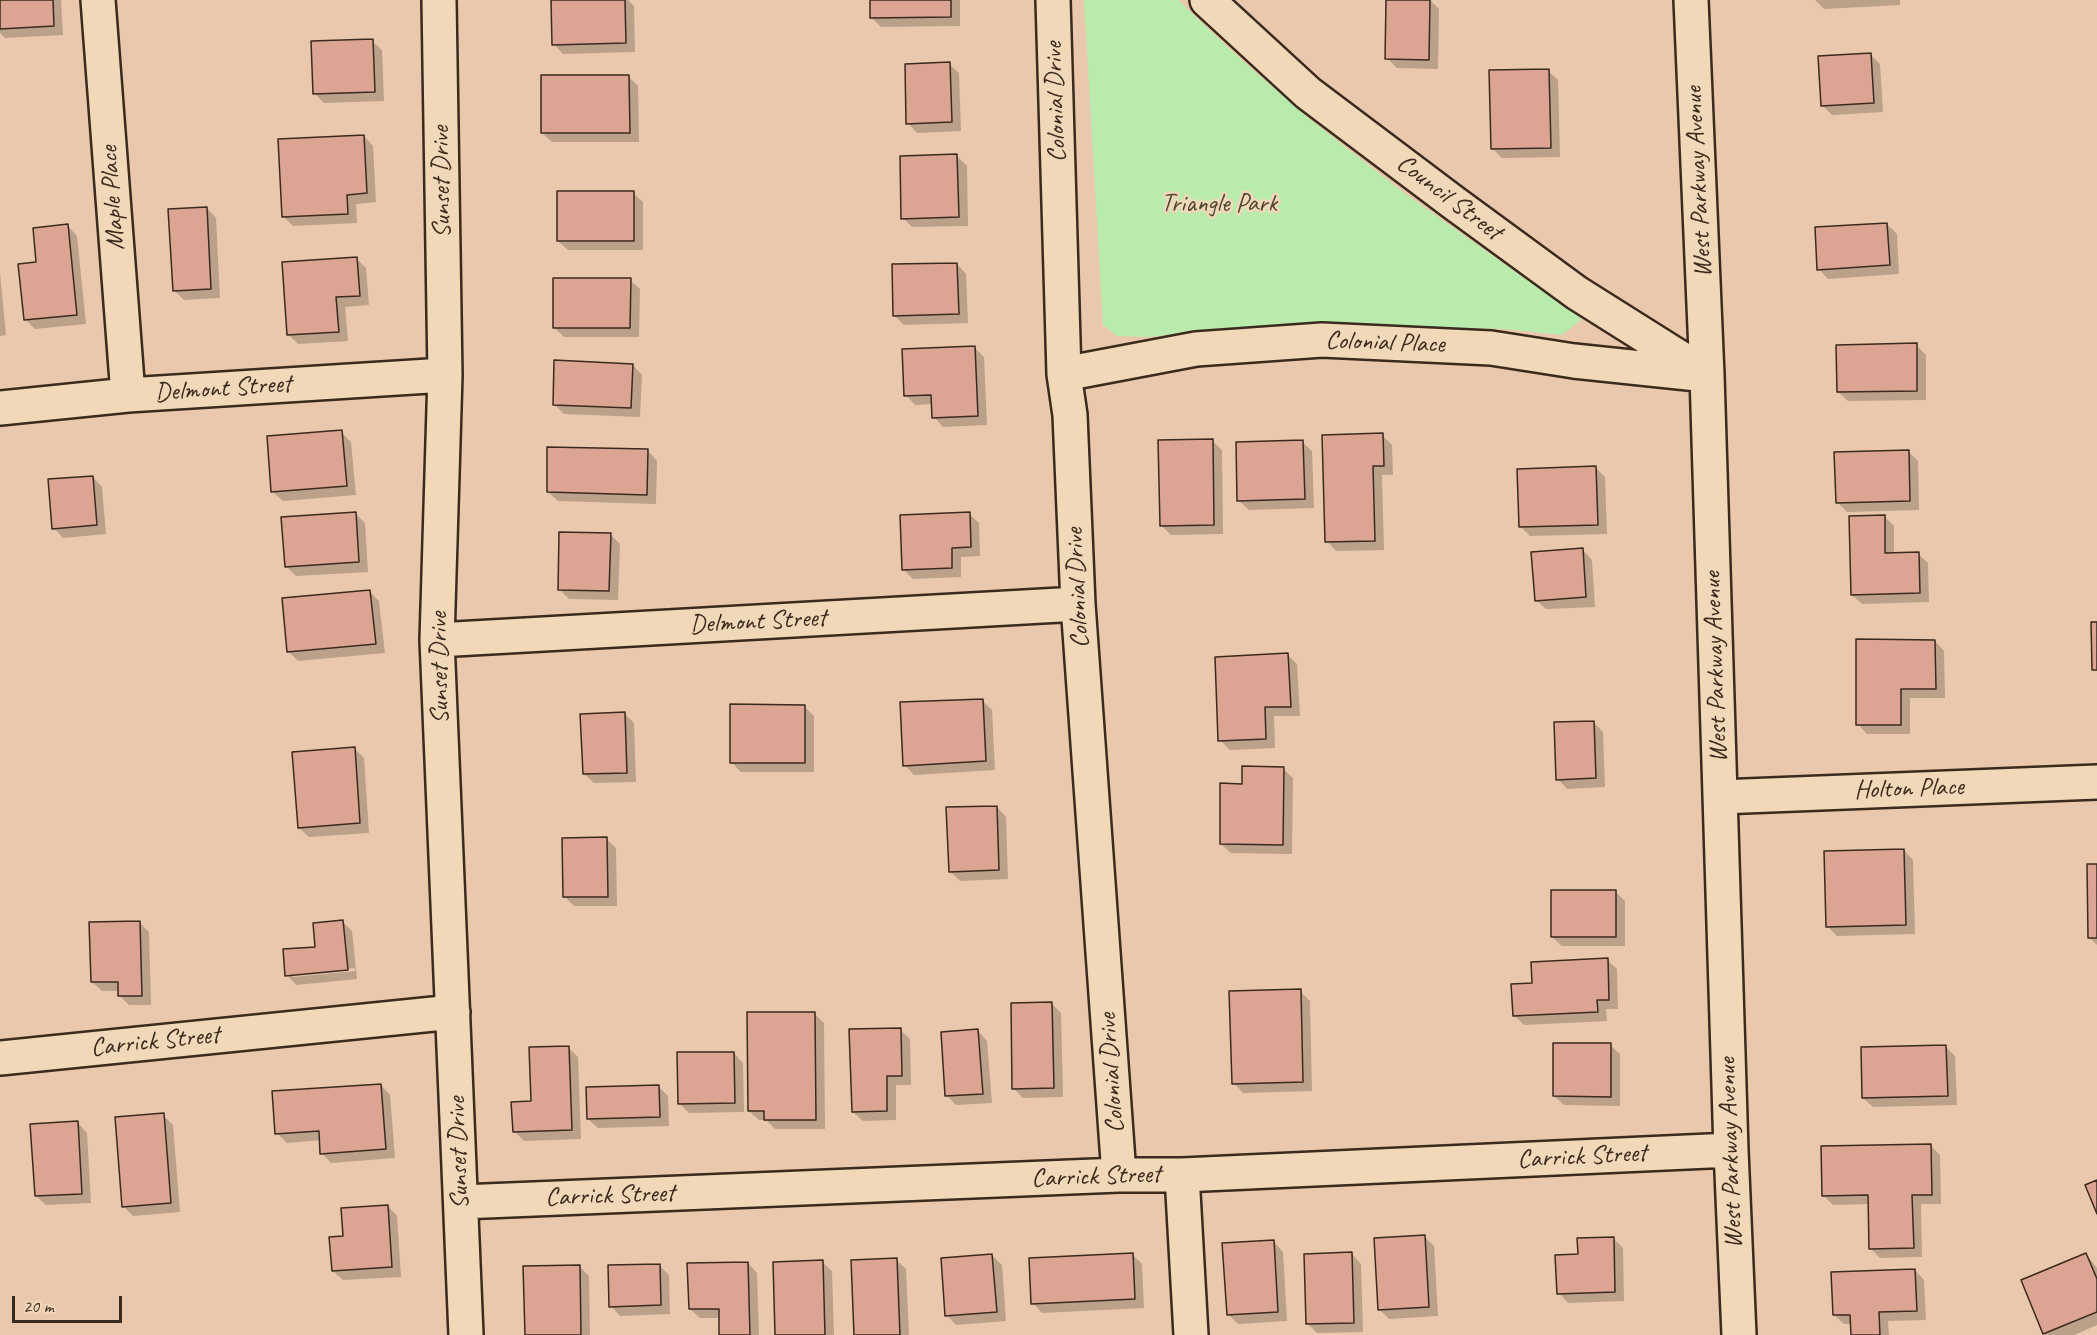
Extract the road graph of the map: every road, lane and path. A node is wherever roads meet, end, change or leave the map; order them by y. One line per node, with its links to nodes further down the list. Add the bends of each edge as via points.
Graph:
1 (98, 0): 9 (street, Maple Place)
2 (439, 0): 7 (street, Sunset Drive)
3 (1053, 0): 6 (street, Colonial Drive)
4 (1207, 0): 8 (street, Council Street, via 1308,93 1454,203 1577,293)
5 (1691, 0): 8 (street, West Parkway Avenue)
6 (1064, 374): 8 (street, Colonial Place, via 1196,349 1322,340 1491,348); 11 (street, Colonial Drive, via 1070,415)
7 (445, 375): 9 (street, Delmont Street); 12 (street, Sunset Drive)
8 (1707, 375): 14 (street, West Parkway Avenue)
9 (129, 395): 10 (street, Delmont Street)
10 (0, 408)
11 (1078, 603): 12 (street, Delmont Street); 18 (street, Colonial Drive)
12 (437, 640): 15 (street, Sunset Drive)
13 (2097, 782): 14 (street, Holton Place)
14 (1720, 796): 17 (street, West Parkway Avenue)
15 (453, 1012): 16 (street, Carrick Street); 20 (street, Sunset Drive)
16 (0, 1058)
17 (1731, 1150): 19 (street, Carrick Street); 23 (street, West Parkway Avenue)
18 (1119, 1175): 19 (street, Carrick Street); 20 (street, Carrick Street)
19 (1182, 1175): 22 (street)
20 (461, 1202): 21 (street, Sunset Drive)
21 (466, 1335)
22 (1191, 1335)
23 (1738, 1335)

